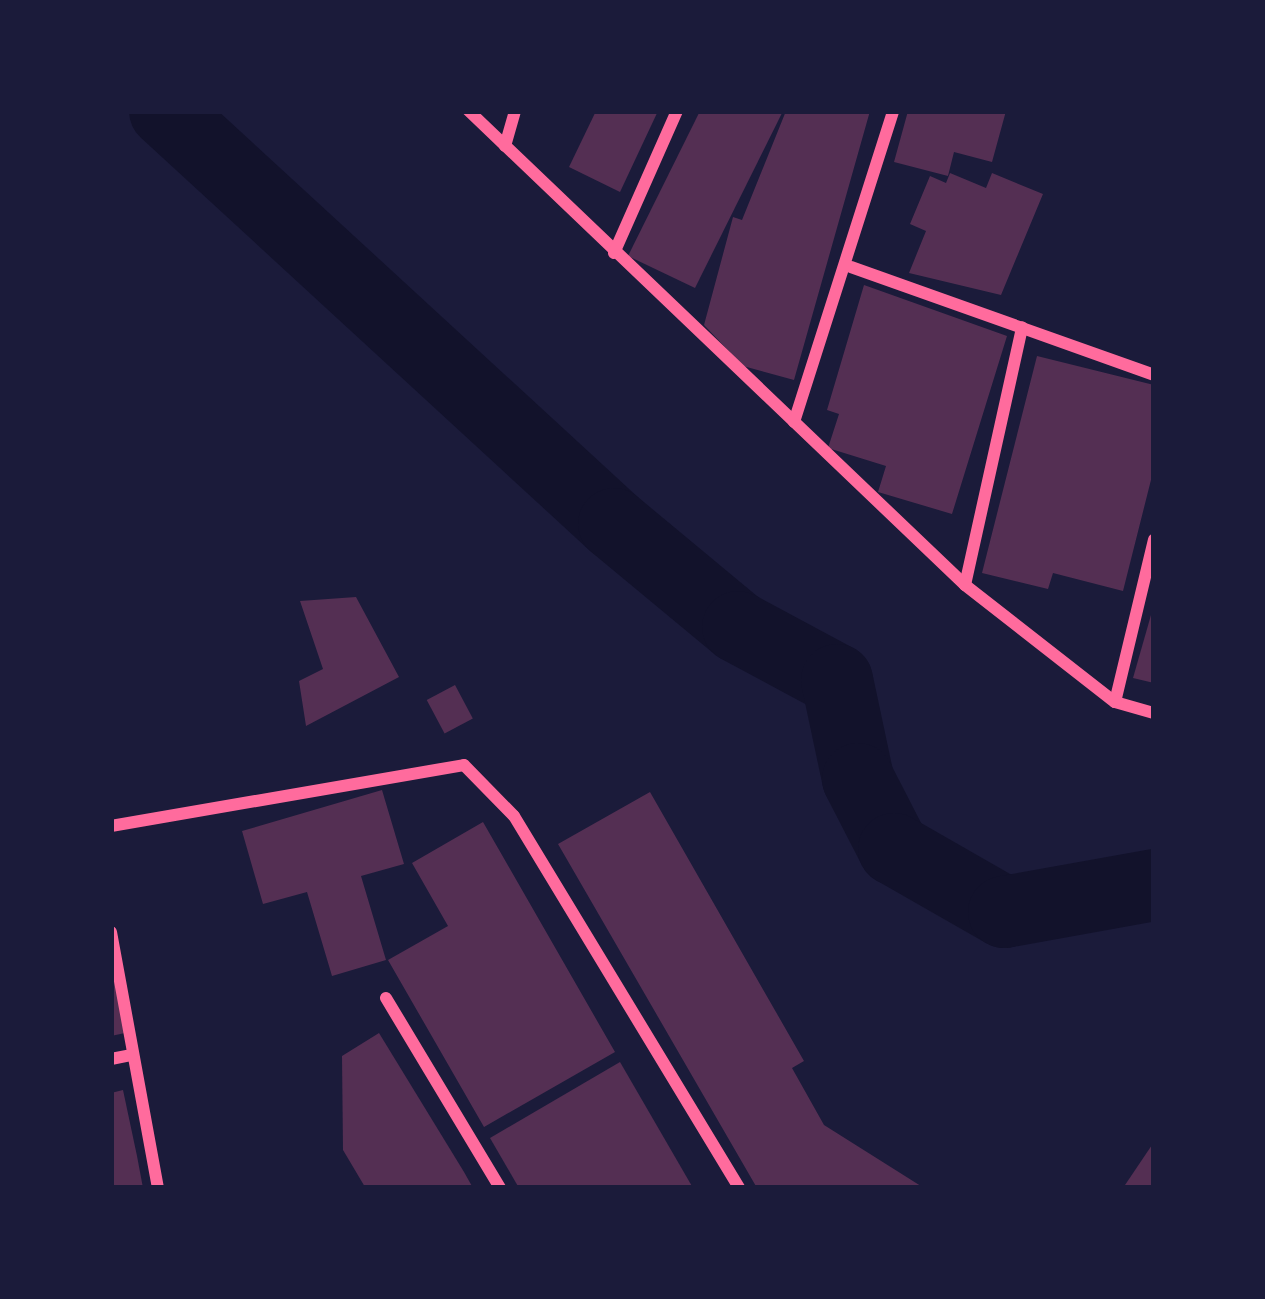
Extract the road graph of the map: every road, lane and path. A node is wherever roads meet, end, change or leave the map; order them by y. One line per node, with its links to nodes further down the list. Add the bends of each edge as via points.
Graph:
1 (469, 111): 5 (street)
2 (515, 111): 5 (street)
3 (677, 111): 6 (street)
4 (893, 111): 7 (street)
5 (505, 146): 6 (street)
6 (614, 253): 10 (street)
7 (851, 267): 8 (street); 10 (street)
8 (1022, 327): 9 (street); 12 (street)
9 (1154, 375)
10 (794, 422): 12 (street)
11 (1154, 540): 13 (street)
12 (965, 585): 13 (street)
13 (1115, 702): 14 (street)
14 (1154, 713)
15 (111, 826): 22 (street, via 404,766 464,765 514,816)
16 (111, 932): 18 (street)
17 (386, 998): 21 (street)
18 (131, 1055): 19 (street); 20 (street)
19 (111, 1059)
20 (158, 1188)
21 (500, 1188)
22 (740, 1188)

